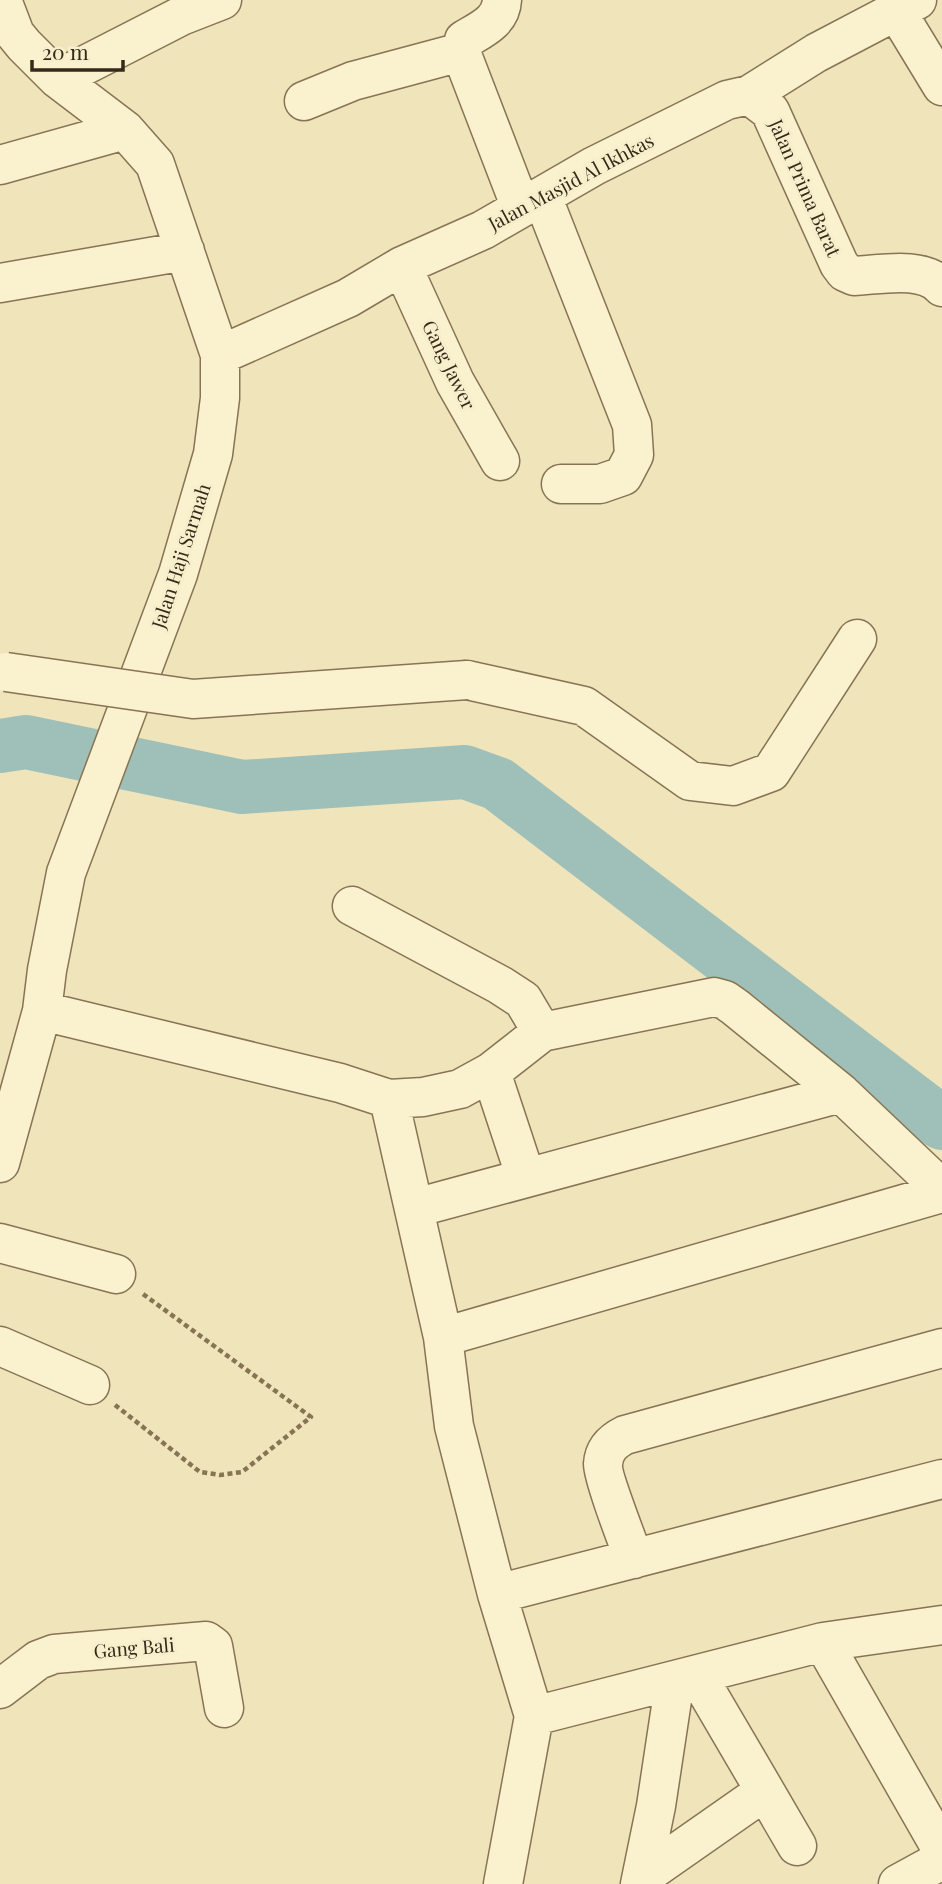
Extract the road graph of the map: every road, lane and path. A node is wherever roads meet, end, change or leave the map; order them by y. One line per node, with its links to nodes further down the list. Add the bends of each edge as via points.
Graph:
1 (2, 0): 6 (street, Jalan Haji Sarmah, via 15,34)
2 (222, 0): 6 (street)
3 (502, 4): 5 (street, via 493,21 464,40)
4 (907, 6): 7 (street); 8 (street, Jalan Masjid Al Ikhkas, via 816,53)
5 (461, 52): 9 (street, via 353,81); 12 (street)
6 (58, 79): 10 (street, Jalan Haji Sarmah)
7 (942, 86)
8 (749, 95): 12 (street, Jalan Masjid Al Ikhkas, via 727,100); 16 (street, Jalan Prima Barat, via 770,111 845,272 854,276 913,274 930,277)
9 (304, 101)
10 (125, 130): 11 (street); 13 (street, Jalan Haji Sarmah, via 155,164)
11 (0, 165)
12 (531, 202): 14 (street, Jalan Masjid Al Ikhkas, via 483,230); 19 (street, via 632,425 634,454 623,476 600,484)
13 (186, 251): 15 (street); 17 (street, Jalan Haji Sarmah)
14 (402, 266): 17 (street, Jalan Masjid Al Ikhkas, via 348,298); 18 (street, Gang Jawer, via 455,382)
15 (0, 283)
16 (942, 287)
17 (220, 355): 23 (street, Jalan Haji Sarmah, via 213,454 178,574 66,873)
18 (500, 461)
19 (561, 484)
20 (857, 639): 21 (street, bridge, via 771,772 733,786 690,781 584,706 467,680 193,699)
21 (3, 672)
22 (352, 906): 24 (street, via 523,1000)
23 (42, 1010): 27 (street, via 340,1083); 28 (street, Jalan Haji Sarmah)
24 (542, 1032): 25 (street); 26 (street, via 715,997 735,1007)
25 (491, 1072): 27 (street, via 460,1089); 29 (street)
26 (841, 1093): 29 (street); 30 (street)
27 (389, 1100): 31 (street)
28 (0, 1163)
29 (527, 1178): 31 (street)
30 (942, 1191): 34 (street)
31 (415, 1208): 34 (street)
32 (0, 1243): 33 (street)
33 (116, 1274): 37 (path, via 311,1416 242,1472 219,1475 200,1472)
34 (443, 1336): 40 (street, via 454,1426)
35 (0, 1346): 37 (street)
36 (942, 1348): 39 (street, via 625,1434 614,1441 602,1465)
37 (90, 1385)
38 (942, 1479): 39 (street)
39 (634, 1559): 40 (street)
40 (496, 1594): 46 (street)
41 (942, 1625): 42 (street)
42 (823, 1642): 43 (street); 49 (street)
43 (686, 1677): 46 (street); 47 (street); 51 (street)
44 (0, 1689): 45 (street, Gang Bali, via 38,1660 54,1654 206,1641 213,1646)
45 (223, 1708)
46 (534, 1716): 52 (street)
47 (765, 1791): 48 (street); 51 (street)
48 (797, 1846)
49 (942, 1850)
50 (942, 1860): 53 (street)
51 (641, 1880)
52 (503, 1884)
53 (898, 1884)

